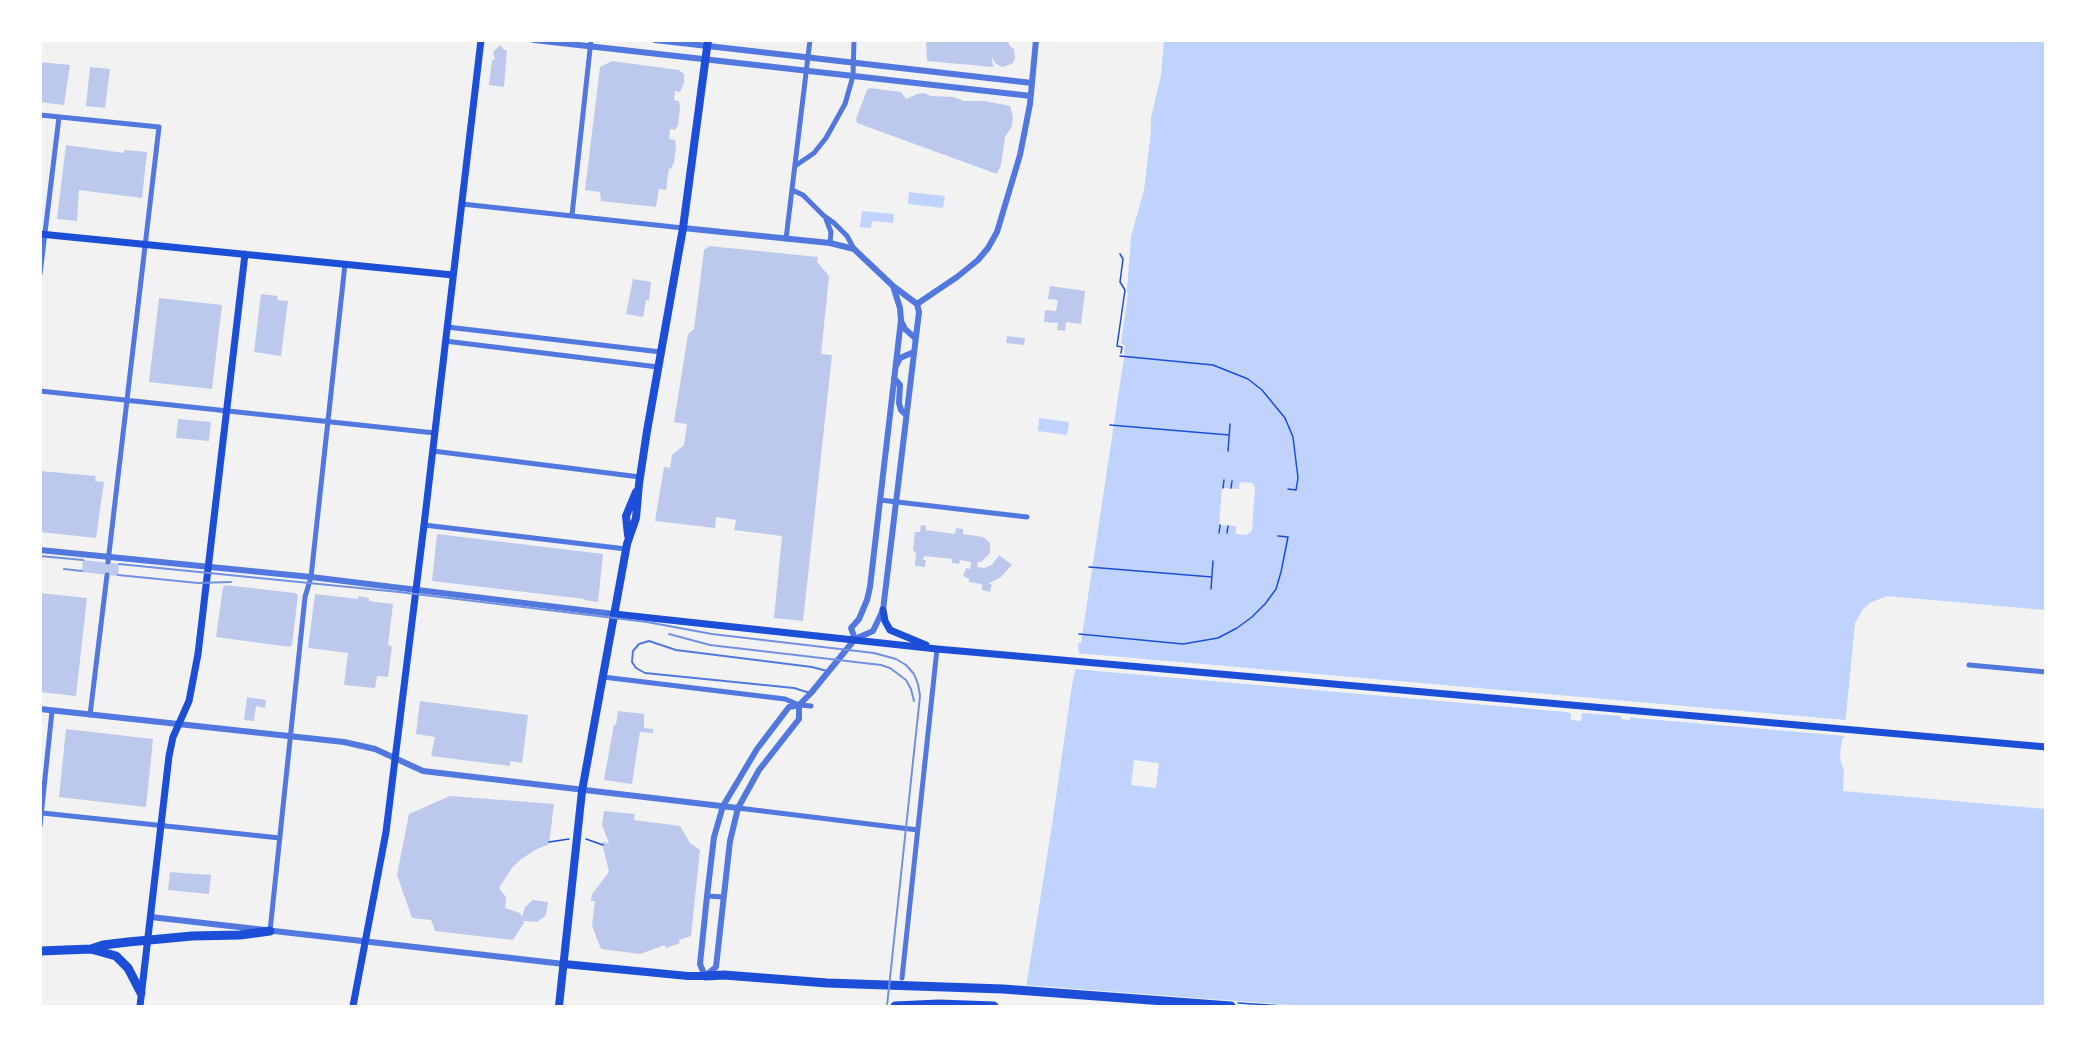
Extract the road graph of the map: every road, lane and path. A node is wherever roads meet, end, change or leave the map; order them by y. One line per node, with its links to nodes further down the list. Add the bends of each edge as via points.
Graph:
1 (481, 40): 22 (main road)
2 (534, 40): 8 (street)
3 (656, 40): 7 (street)
4 (810, 40): 9 (street)
5 (854, 40): 11 (street)
6 (1036, 40): 16 (street)
7 (707, 43): 9 (street); 10 (main road)
8 (590, 44): 10 (street); 23 (street)
9 (808, 58): 11 (street); 13 (street)
10 (705, 60): 13 (street); 25 (main road)
11 (854, 63): 12 (street); 14 (street)
12 (920, 70): 15 (street); 16 (street)
13 (807, 71): 14 (street); 20 (street)
14 (853, 76): 15 (street); 20 (street, via 835,126 814,153)
15 (918, 83): 17 (street)
16 (1032, 83): 17 (street)
17 (1031, 96): 37 (street, via 1020,155 997,232 978,260)
18 (40, 114): 19 (street)
19 (59, 117): 26 (street); 29 (street, via 159,127)
20 (795, 166): 21 (street)
21 (792, 190): 24 (street, via 803,195); 27 (street)
22 (462, 204): 23 (street); 35 (main road)
23 (572, 215): 25 (street)
24 (823, 215): 28 (street, via 830,228); 30 (street, via 847,236)
25 (683, 228): 27 (street); 42 (main road)
26 (43, 234): 29 (main road); 34 (street)
27 (786, 239): 28 (street)
28 (830, 243): 30 (street)
29 (145, 244): 31 (main road); 50 (street)
30 (854, 249): 36 (street)
31 (245, 254): 33 (main road); 51 (main road)
32 (1120, 254): 44 (path, via 1120,282 1125,290 1117,346 1122,347)
33 (345, 264): 35 (main road); 53 (street)
34 (40, 274)
35 (453, 275): 39 (main road)
36 (893, 286): 37 (street); 38 (street)
37 (918, 304): 40 (street)
38 (901, 320): 40 (street); 47 (street)
39 (447, 327): 41 (main road); 42 (street)
40 (915, 338): 43 (street)
41 (445, 341): 46 (street); 56 (main road)
42 (661, 352): 46 (main road)
43 (914, 352): 47 (street, via 900,358); 52 (street)
44 (1121, 352)
45 (1120, 356): 65 (path, via 1213,365 1248,379 1262,390 1285,418 1293,437 1298,478 1296,490)
46 (658, 367): 60 (main road)
47 (895, 367): 48 (street)
48 (894, 378): 52 (street, via 900,385 899,403); 66 (street)
49 (40, 391): 50 (street)
50 (127, 400): 51 (street); 77 (street)
51 (227, 410): 53 (street); 79 (main road)
52 (906, 415): 67 (street)
53 (328, 421): 56 (street); 82 (street)
54 (1230, 424): 57 (path)
55 (1110, 425): 57 (path)
56 (435, 433): 58 (main road)
57 (1229, 435): 59 (path)
58 (433, 451): 60 (street); 69 (main road)
59 (1228, 451)
60 (639, 480): 75 (main road, via 636,518)
61 (1224, 480): 63 (path)
62 (1232, 481): 64 (path)
63 (1223, 488)
64 (1231, 488)
65 (1288, 489)
66 (880, 500): 67 (street); 89 (street, via 867,600 851,628)
67 (896, 502): 68 (street); 86 (street)
68 (1027, 518)
69 (424, 525): 75 (street); 84 (main road)
70 (1220, 525): 72 (path)
71 (1228, 526): 73 (path)
72 (1219, 533)
73 (1227, 533)
74 (1278, 536): 88 (path, via 1288,537 1276,589 1252,617 1218,638 1183,644)
75 (626, 549): 87 (main road)
76 (40, 550): 77 (street)
77 (109, 560): 79 (street)
78 (1213, 561): 83 (path)
79 (209, 567): 82 (street); 101 (main road, via 193,688)
80 (1089, 567): 83 (path)
81 (107, 575): 100 (street)
82 (311, 577): 84 (street); 102 (street, via 305,597)
83 (1212, 577): 85 (path)
84 (416, 589): 87 (street); 104 (main road)
85 (1211, 590)
86 (884, 610): 89 (street, via 873,632); 90 (main road, via 890,630)
87 (614, 614): 89 (main road); 94 (main road)
88 (1079, 634)
89 (855, 639): 90 (main road); 92 (street)
90 (937, 649): 103 (main road); 111 (street)
91 (1969, 665): 93 (street)
92 (830, 672): 95 (street); 95 (lane, via 676,650 649,641 633,651 632,662 645,673)
93 (2046, 672)
94 (603, 677): 96 (street, via 785,699); 105 (main road)
95 (812, 693): 96 (street)
96 (799, 705): 97 (street); 106 (street, via 789,707 757,748); 107 (street, via 799,719 759,770)
97 (811, 706)
98 (40, 709): 99 (street)
99 (52, 711): 100 (street); 108 (street)
100 (90, 715): 101 (street)
101 (180, 724): 102 (street); 109 (main road, via 170,748)
102 (291, 736): 104 (street, via 361,745); 112 (street)
103 (2046, 747)
104 (395, 758): 105 (street, via 423,771); 118 (main road)
105 (582, 791): 106 (street); 121 (main road)
106 (723, 807): 107 (street); 113 (street, via 714,837)
107 (738, 808): 111 (street); 114 (street)
108 (42, 813): 109 (street); 110 (street)
109 (160, 824): 112 (street); 115 (main road)
110 (40, 826)
111 (918, 830): 123 (street)
112 (280, 838): 116 (street)
113 (707, 896): 114 (street); 122 (street, via 700,964)
114 (723, 897): 122 (street, via 716,967)
115 (151, 917): 116 (street); 117 (main road)
116 (270, 930): 117 (highway); 118 (street)
117 (147, 940): 119 (highway); 124 (main road)
118 (366, 942): 121 (street); 126 (main road)
119 (91, 949): 120 (highway); 124 (highway, via 123,961)
120 (40, 951)
121 (564, 964): 122 (main road); 127 (main road)
122 (705, 976): 130 (highway, via 1003,989)
123 (902, 978)
124 (141, 993): 125 (main road)
125 (140, 1006)
126 (353, 1006)
127 (560, 1006)
128 (895, 1006): 129 (highway)
129 (994, 1006)
130 (1231, 1006)

